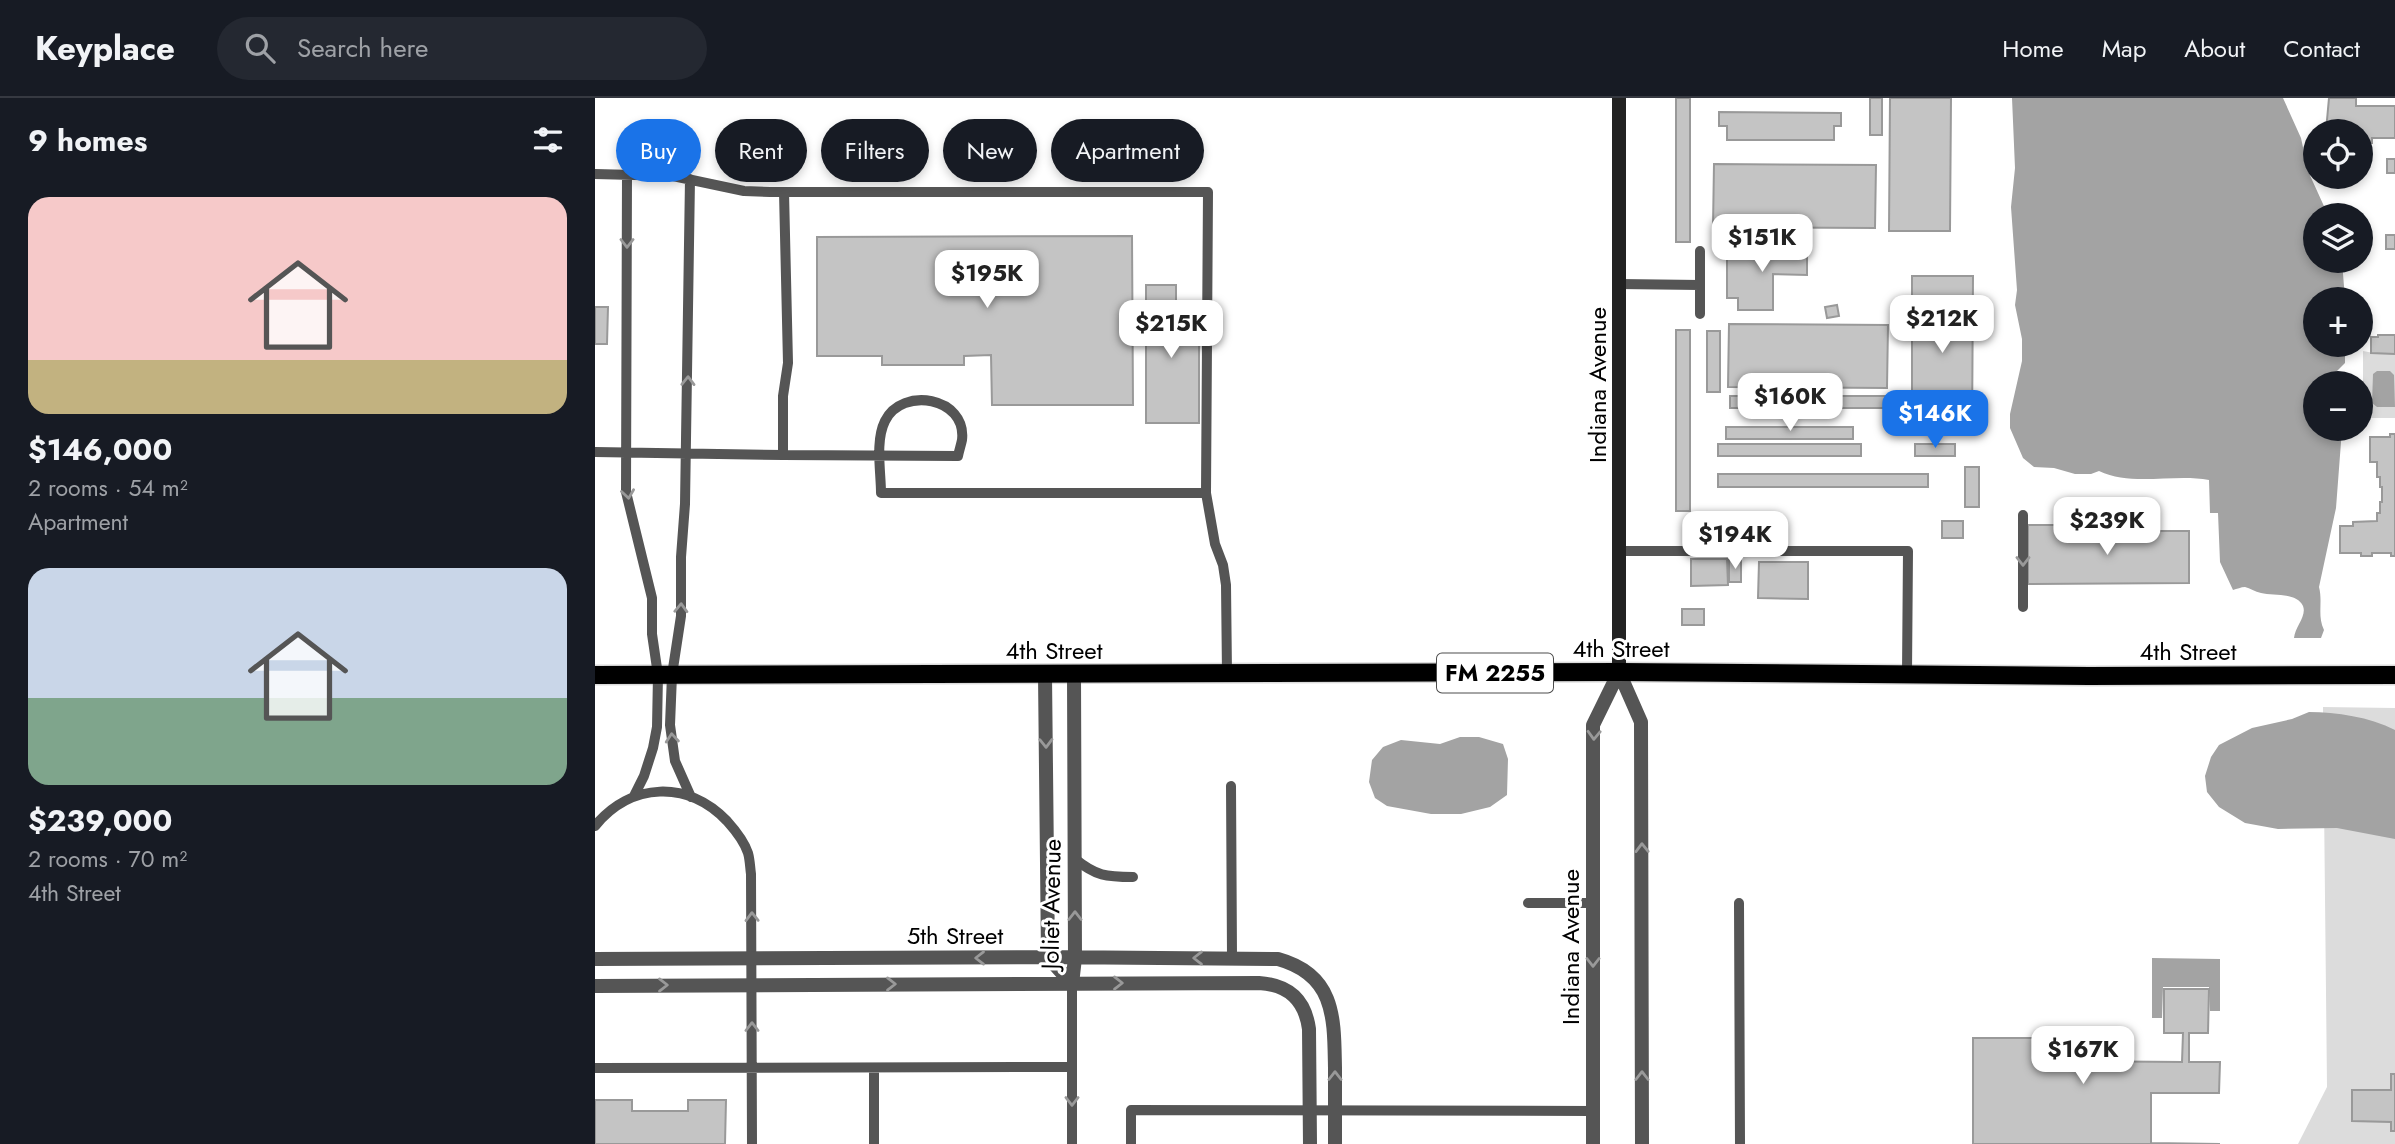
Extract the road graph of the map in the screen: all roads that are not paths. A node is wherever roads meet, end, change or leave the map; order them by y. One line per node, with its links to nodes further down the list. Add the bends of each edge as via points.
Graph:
1 (1619, 98): 9 (main road, Indiana Avenue)
2 (595, 174): 3 (lane)
3 (616, 174)
4 (701, 181): 7 (lane, via 744,191)
5 (627, 182): 13 (lane, one-way to 13)
6 (690, 182): 14 (lane, one-way to 6)
7 (784, 192): 15 (lane, via 787,363); 17 (lane, via 1208,192)
8 (1700, 251): 10 (lane)
9 (1619, 284): 10 (lane); 19 (main road, Indiana Avenue)
10 (1700, 285): 11 (lane)
11 (1700, 314)
12 (595, 452): 13 (lane)
13 (627, 453): 14 (lane); 24 (lane, one-way to 24, via 626,492 652,598 652,634)
14 (687, 454): 15 (lane); 24 (lane, one-way to 14, via 681,616)
15 (783, 454): 16 (lane)
16 (880, 456): 16 (lane, via 958,456 960,423 951,409 938,401 911,401 895,408 884,422); 17 (lane, via 881,493)
17 (1206, 494): 23 (lane, via 1226,585)
18 (2023, 515): 20 (lane, one-way to 20)
19 (1619, 551): 21 (main road, Indiana Avenue); 22 (lane, via 1908,551)
20 (2023, 607)
21 (1619, 672): 22 (main road, 4th Street / FM 2255); 23 (main road, 4th Street / FM 2255); 36 (street, Indiana Avenue, one-way to 36, via 1593,725); 60 (street, Indiana Avenue, one-way to 21, via 1641,722)
22 (1907, 673): 27 (main road, 4th Street / FM 2255)
23 (1227, 674): 26 (main road, 4th Street / FM 2255)
24 (665, 675): 25 (main road, 4th Street / FM 2255); 28 (main road, 4th Street / FM 2255); 30 (lane, via 653,748); 31 (lane, one-way to 24, via 671,744)
25 (1045, 675): 26 (main road, 4th Street / FM 2255); 38 (street, Joliet Avenue, one-way to 38)
26 (1074, 675): 33 (street, Joliet Avenue)
27 (2395, 675)
28 (595, 676)
29 (1231, 786): 39 (lane)
30 (634, 796): 31 (lane, via 664,791); 32 (lane)
31 (691, 797): 42 (lane, one-way to 31, via 747,852 721,815)
32 (595, 826)
33 (1075, 859): 34 (lane, via 1101,876); 40 (street, Joliet Avenue, one-way to 33)
34 (1133, 877)
35 (1528, 903): 36 (lane)
36 (1593, 903): 52 (street, Indiana Avenue, one-way to 52)
37 (1739, 903): 61 (lane)
38 (1048, 957): 40 (street, 5th Street); 42 (street, 5th Street, one-way to 42); 43 (street, Joliet Avenue)
39 (1232, 957): 40 (street, 5th Street, one-way to 40); 51 (street, 5th Street, one-way to 39, via 1329,1000 1311,976 1296,966 1278,959)
40 (1075, 958): 43 (street, Joliet Avenue)
41 (595, 959): 42 (street, 5th Street)
42 (752, 959): 44 (lane)
43 (1072, 984): 44 (street, 5th Street, one-way to 43); 46 (lane); 50 (street, 5th Street, one-way to 50, via 1277,985 1297,997 1307,1015)
44 (752, 985): 45 (street, 5th Street, one-way to 44); 48 (lane, one-way to 44)
45 (595, 986)
46 (1072, 1067): 49 (lane); 55 (lane, one-way to 55)
47 (595, 1068): 48 (lane)
48 (752, 1068): 49 (lane); 53 (lane)
49 (874, 1068): 54 (lane)
50 (1310, 1111): 51 (lane); 56 (lane, via 1131,1110); 57 (street)
51 (1335, 1111): 52 (lane); 58 (street)
52 (1593, 1111): 59 (street, Indiana Avenue)
53 (752, 1144)
54 (874, 1144)
55 (1072, 1144)
56 (1131, 1144)
57 (1310, 1144)
58 (1335, 1144)
59 (1593, 1144)
60 (1642, 1144)
61 (1740, 1144)

